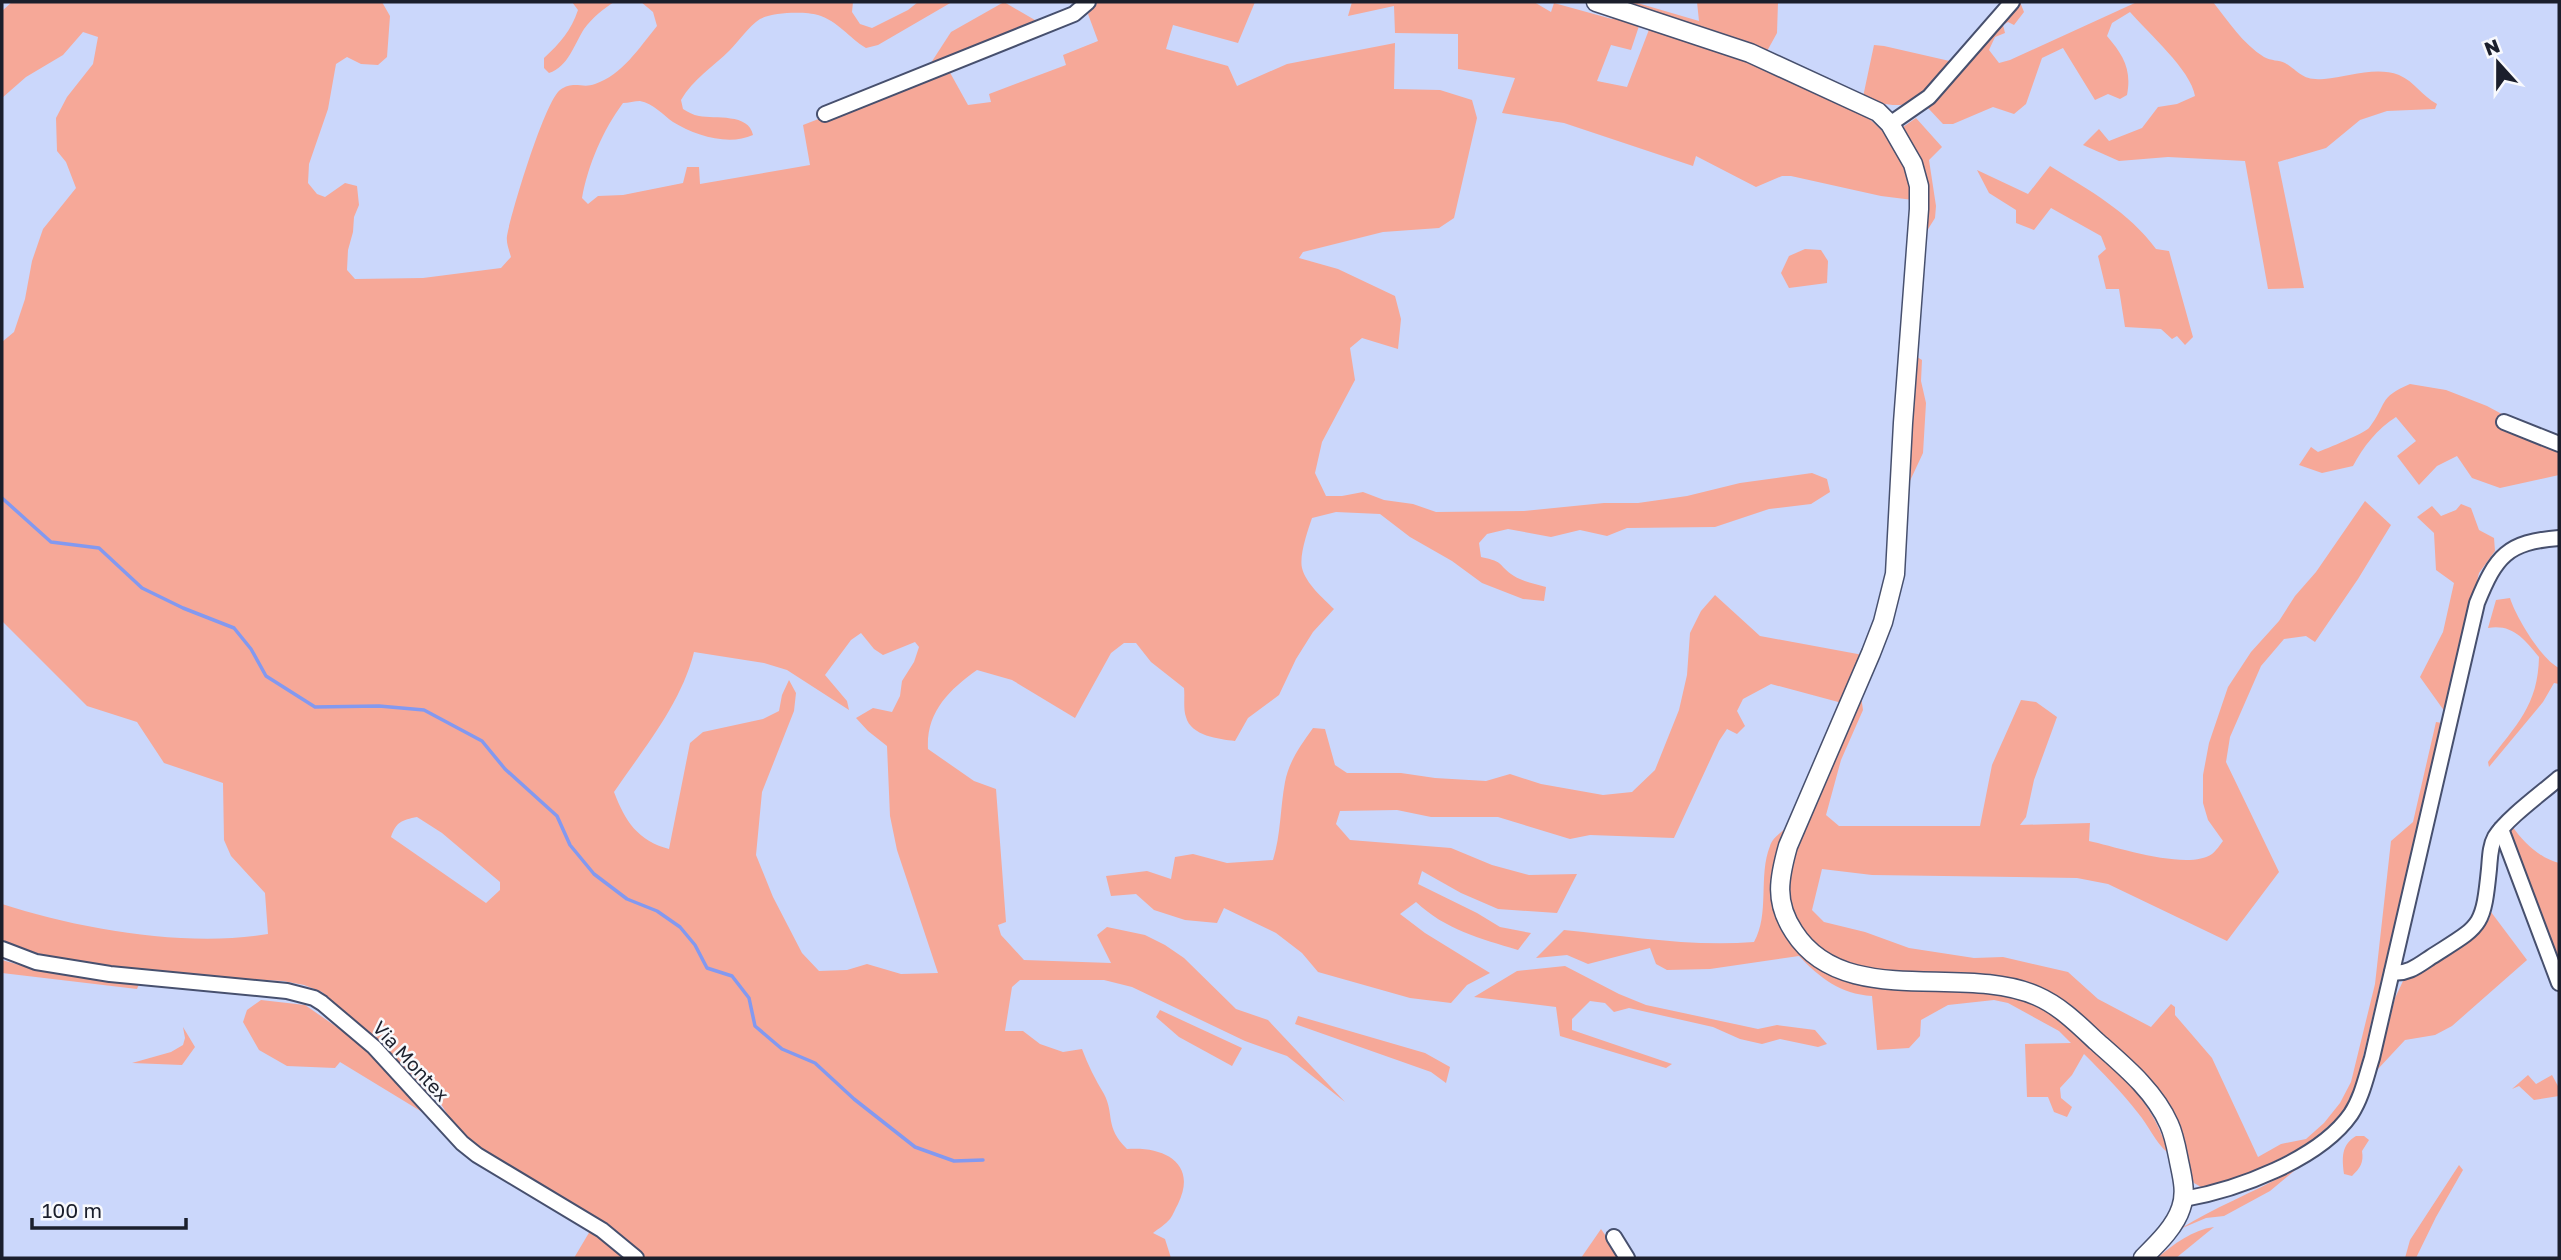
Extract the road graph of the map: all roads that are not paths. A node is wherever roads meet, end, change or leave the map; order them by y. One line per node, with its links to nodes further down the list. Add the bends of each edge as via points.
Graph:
1 (1088, 2): 4 (street, via 1074,14)
2 (1597, 2): 5 (main road, via 1750,52 1854,99)
3 (2012, 2): 5 (street, via 1929,97)
4 (825, 114)
5 (1890, 124): 14 (main road, via 1913,164 1919,186 1895,574 1871,653 1788,846 1779,878 1782,905 1804,949 1828,965 1879,979 1974,982 2008,988 2037,996 2068,1015 2156,1101 2170,1125)
6 (2504, 422): 7 (street)
7 (2559, 444)
8 (2559, 538): 12 (street, via 2535,540 2506,554 2498,560 2481,594)
9 (2559, 778): 10 (street)
10 (2501, 829): 12 (street, via 2494,838 2479,923 2415,967 2402,974); 13 (street)
11 (2, 949): 16 (street, Via Montex, via 36,961 110,974 287,991 314,998 374,1046 462,1143 602,1230)
12 (2392, 972): 14 (street, via 2372,1058 2350,1115 2317,1146 2249,1182)
13 (2559, 983)
14 (2183, 1199): 18 (main road, via 2176,1220)
15 (1614, 1237): 17 (street)
16 (636, 1258)
17 (1627, 1258)
18 (2143, 1258)

